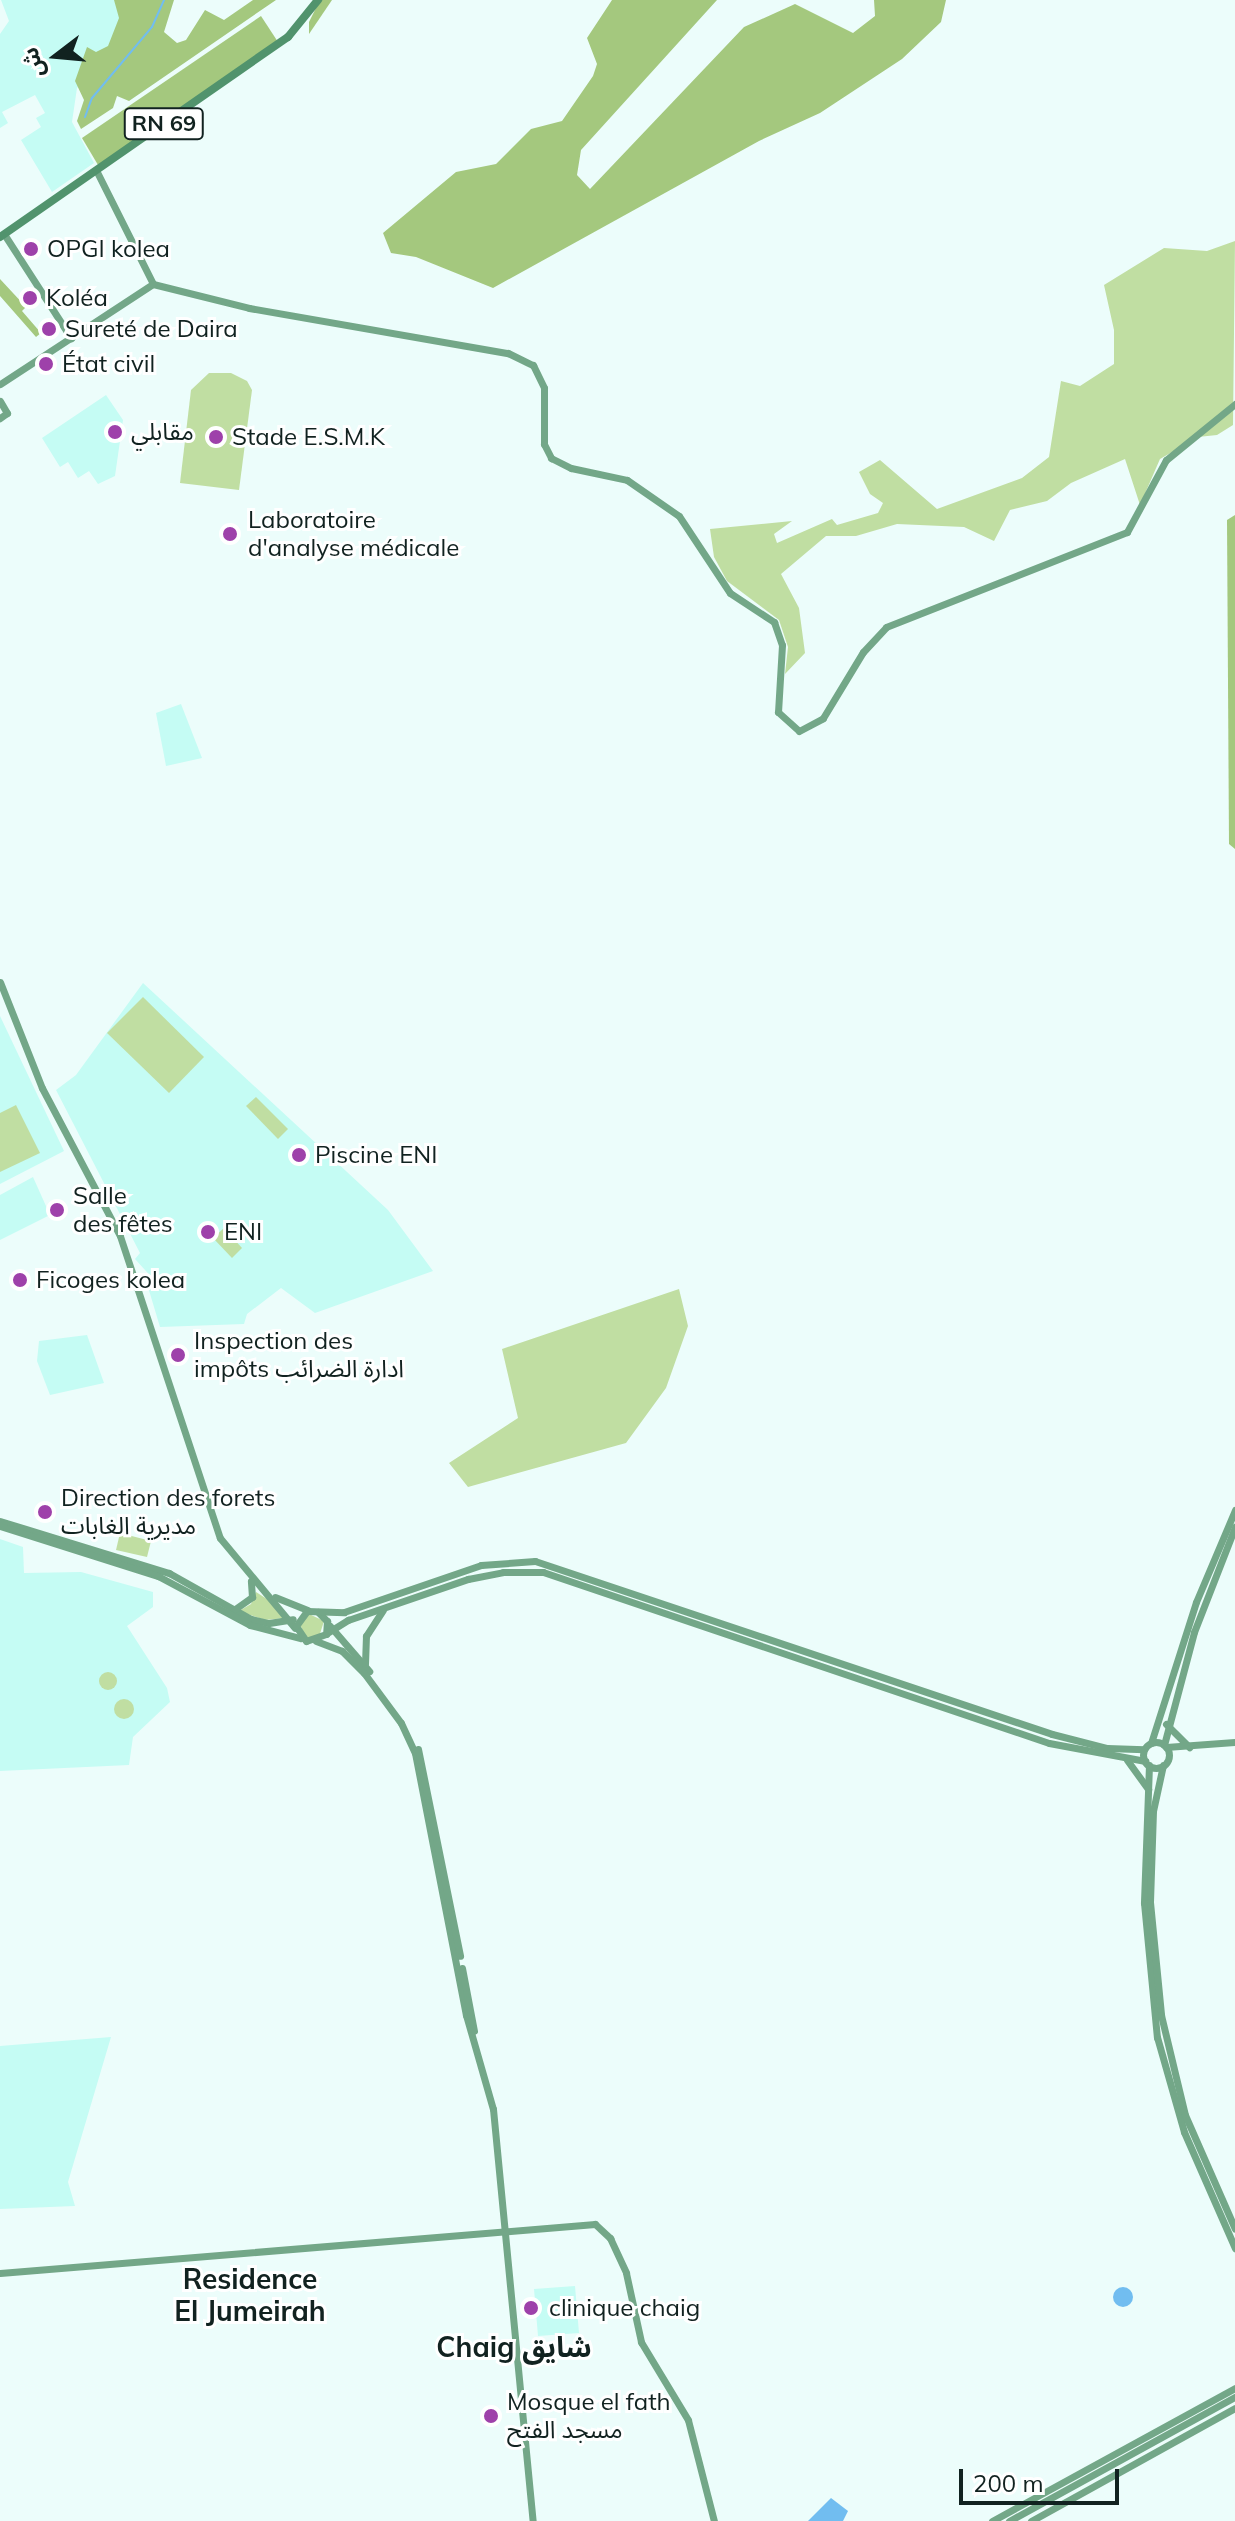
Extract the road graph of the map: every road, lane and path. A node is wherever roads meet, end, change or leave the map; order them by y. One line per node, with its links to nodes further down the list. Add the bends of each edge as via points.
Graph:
1 (318, 0): 2 (main road, RN 69, via 288,37)
2 (96, 170): 3 (main road, RN 69); 4 (main road)
3 (2, 236): 5 (main road)
4 (153, 284): 5 (main road); 8 (main road, via 249,308 522,357 544,388 544,444 551,458 571,468 627,480 679,516 730,593 774,622 782,645 778,712 799,731 823,718 863,652 886,627 1127,532 1166,460)
5 (71, 338): 6 (main road)
6 (0, 384)
7 (0, 401): 9 (main road)
8 (1235, 404)
9 (4, 415)
10 (0, 982): 14 (main road, via 42,1088 120,1236 216,1528)
11 (1235, 1510): 26 (main road, via 1196,1602)
12 (0, 1524): 17 (main road, via 169,1573); 21 (main road, via 166,1579 250,1625)
13 (1235, 1527): 24 (main road, via 1198,1618)
14 (250, 1579): 15 (main road); 17 (main road, via 252,1597)
15 (271, 1596): 18 (main road); 19 (main road)
16 (386, 1607): 20 (main road); 23 (main road, via 366,1636); 29 (main road, via 491,1573 552,1574 1049,1743)
17 (232, 1609): 19 (main road, via 261,1622)
18 (314, 1611): 19 (main road); 20 (main road); 26 (main road, via 344,1612 493,1562 535,1561 1052,1734 1107,1748)
19 (295, 1619): 21 (main road)
20 (328, 1628): 22 (main road); 23 (main road)
21 (303, 1639): 22 (main road)
22 (316, 1641): 33 (main road, via 338,1649 358,1667 410,1740)
23 (367, 1669): 33 (main road, via 419,1750)
24 (1166, 1724): 27 (main road); 28 (main road)
25 (1235, 1742): 28 (main road)
26 (1147, 1746): 27 (main road); 30 (main road)
27 (1165, 1746): 28 (main road); 31 (main road)
28 (1191, 1746): 31 (main road)
29 (1126, 1759): 30 (main road); 32 (main road)
30 (1147, 1763): 31 (main road); 32 (main road)
31 (1165, 1763): 34 (main road, via 1154,1800 1150,1902 1162,2025 1190,2130)
32 (1148, 1789): 36 (main road, via 1144,1903 1161,2055 1191,2151)
33 (474, 2041): 35 (main road, via 493,2109)
34 (1235, 2229)
35 (505, 2232): 37 (main road); 41 (main road); 42 (main road, via 595,2224 606,2233 626,2273 641,2342 688,2420)
36 (1235, 2248)
37 (0, 2273)
38 (1235, 2388): 43 (main road)
39 (1235, 2397): 44 (main road)
40 (1235, 2408): 45 (main road)
41 (533, 2521)
42 (714, 2521)
43 (992, 2521)
44 (1009, 2521)
45 (1031, 2521)

